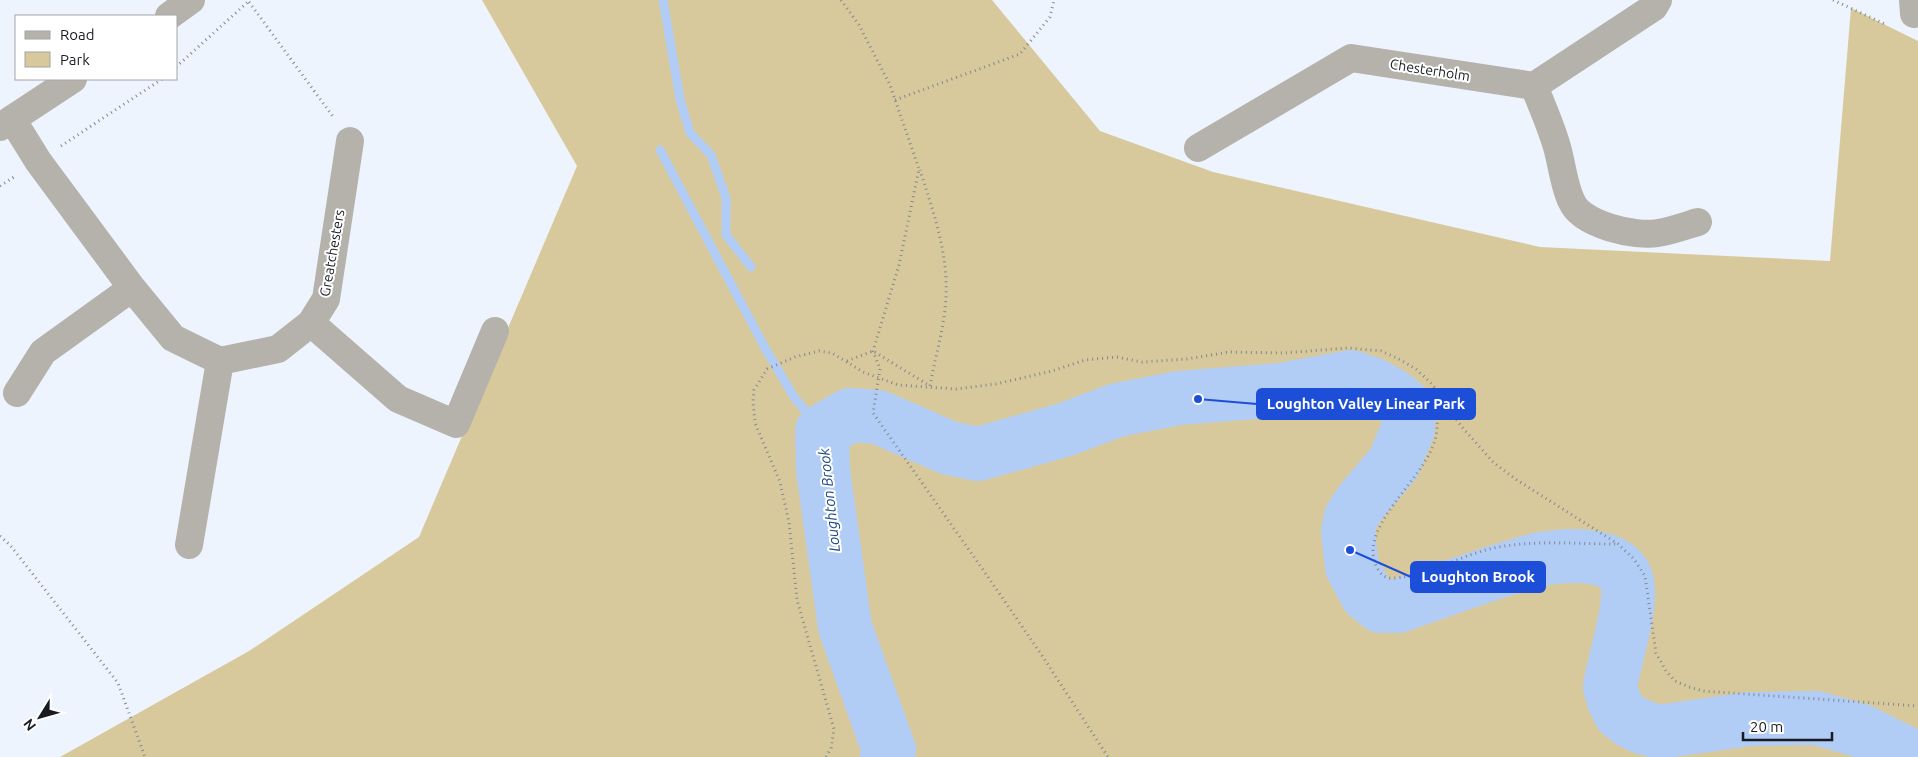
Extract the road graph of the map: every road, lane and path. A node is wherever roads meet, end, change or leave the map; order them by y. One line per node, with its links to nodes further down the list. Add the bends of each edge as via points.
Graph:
1 (191, 0): 7 (street)
2 (842, 0): 13 (path, via 860,25)
3 (1054, 0): 13 (path, via 1050,17 1020,54)
4 (1658, 0): 12 (street, via 1654,7)
5 (1833, 0): 8 (path)
6 (250, 1): 9 (path); 15 (path)
7 (170, 15)
8 (1890, 27)
9 (178, 65)
10 (72, 80): 14 (street)
11 (160, 80): 17 (path)
12 (1534, 86): 16 (street, Chesterholm, via 1351,58); 20 (street, via 1557,146 1572,203 1580,214 1599,224 1637,233 1656,234)
13 (895, 100): 18 (path)
14 (6, 123): 17 (street)
15 (350, 141): 22 (street, Greatchesters, via 326,299)
16 (1198, 148)
17 (38, 161): 19 (path); 21 (street)
18 (920, 169): 24 (path, via 899,264); 28 (path, via 938,226 946,266 945,306)
19 (0, 186)
20 (1698, 222)
21 (132, 288): 26 (street, via 173,338); 29 (street, via 43,352)
22 (312, 324): 23 (street, via 398,400 456,424); 26 (street, Greatchesters, via 278,349)
23 (495, 331)
24 (873, 351): 25 (path); 28 (path); 36 (path, bridge, via 880,369 873,413 1041,654)
25 (847, 361): 28 (path, via 863,372 898,384); 35 (path, via 819,351 767,369 754,390 753,402 755,423 780,482 789,522 797,600 834,729)
26 (220, 362): 32 (street)
27 (1432, 384): 28 (path, via 1416,369 1381,351 1348,348 1283,353 1230,352 1142,362 1118,357 1085,360 996,384 956,389); 31 (path, via 1461,426 1494,463); 31 (path, via 1438,414 1436,438 1409,487 1387,512 1379,529 1373,559 1383,576 1390,579 1412,576 1497,547 1532,543)
28 (930, 386)
29 (17, 393)
30 (0, 536): 34 (path, via 118,683)
31 (1618, 544): 33 (path, via 1645,576 1656,653 1675,681 1703,690)
32 (190, 545)
33 (1918, 706)
34 (145, 757)
35 (826, 757)
36 (1108, 757)

